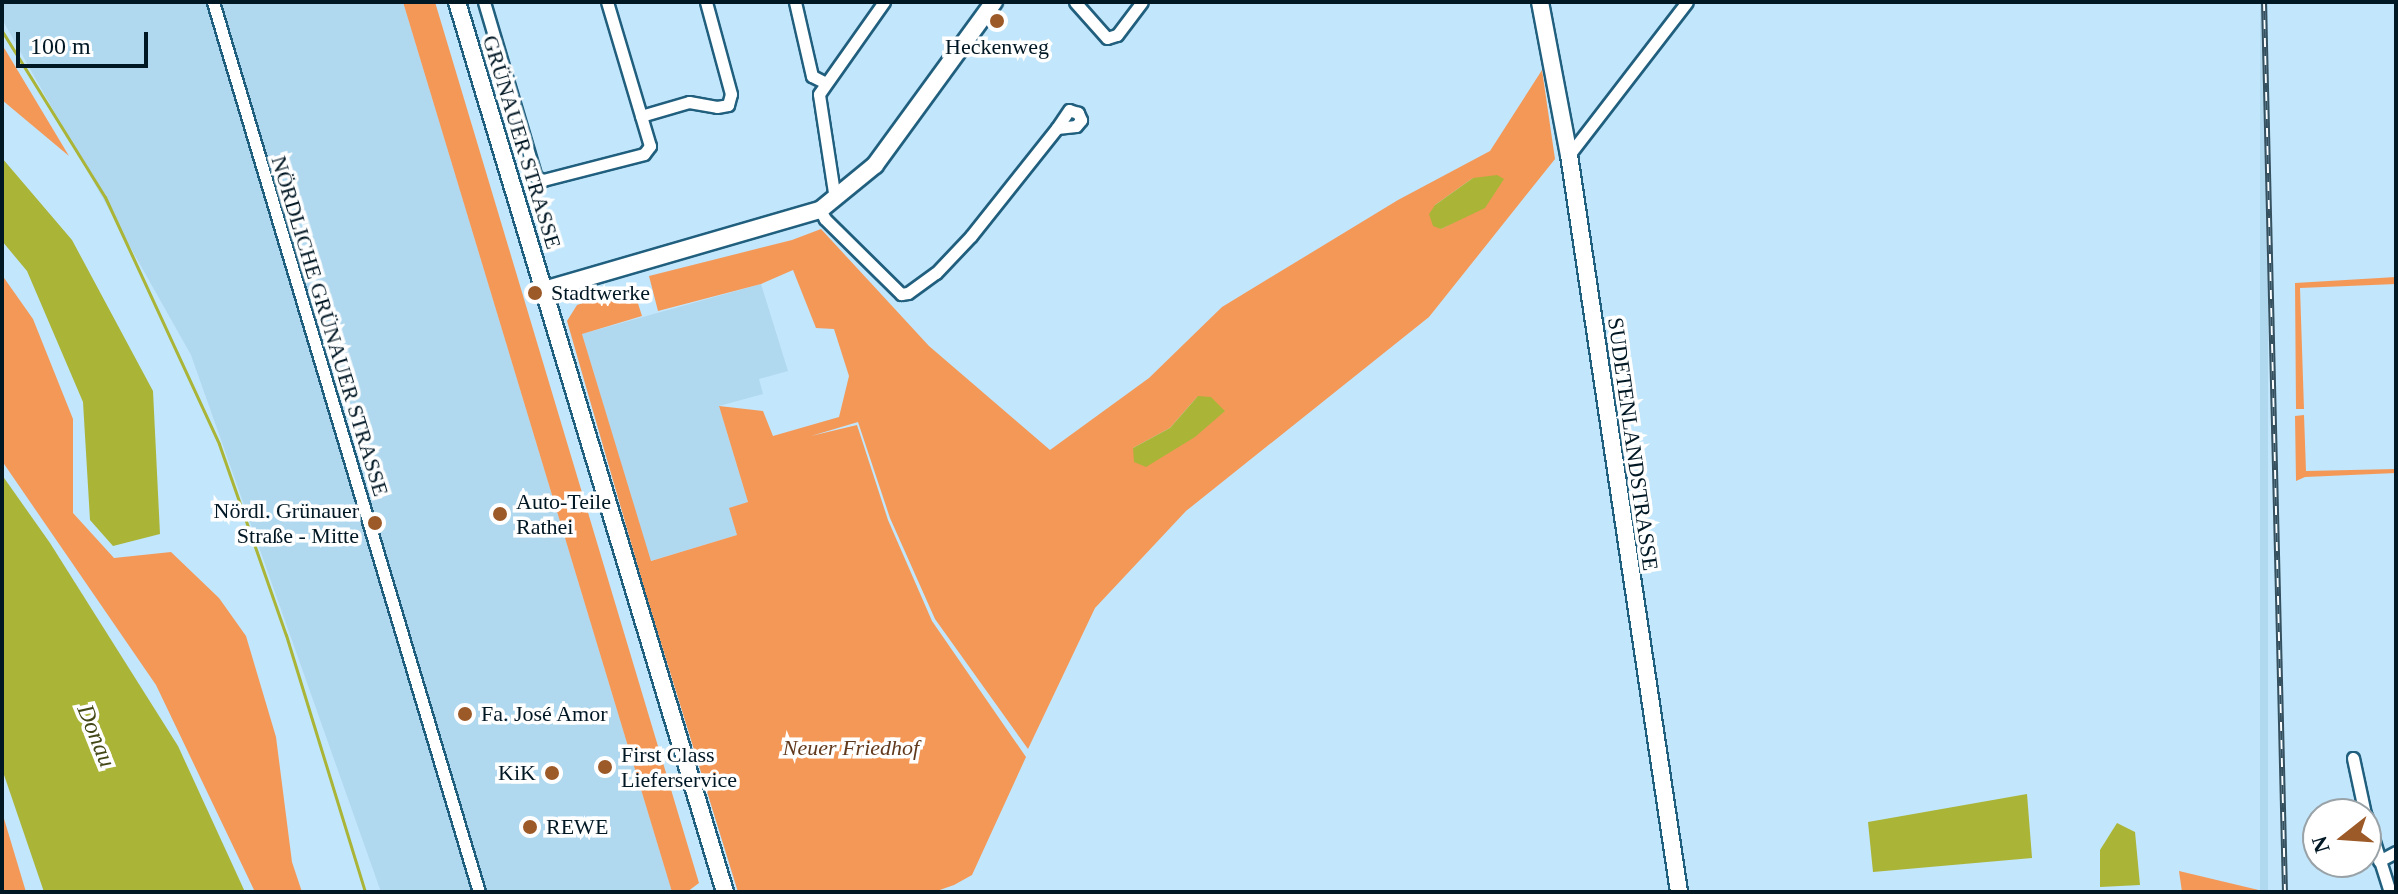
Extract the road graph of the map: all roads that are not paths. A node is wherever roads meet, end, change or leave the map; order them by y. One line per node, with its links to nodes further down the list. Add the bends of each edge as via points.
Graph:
1 (213, 2): 23 (street, NÖRDLICHE GRÜNAUER STRASSE)
2 (457, 2): 19 (street, GRÜNAUER STRASSE)
3 (484, 2): 14 (street, via 536,177 543,180 644,154 650,146)
4 (607, 2): 14 (street)
5 (706, 2): 14 (street, via 731,94 728,105 689,102)
6 (795, 2): 13 (street, via 812,76)
7 (884, 2): 13 (street)
8 (994, 2): 17 (street, via 875,165)
9 (1075, 2): 10 (street, via 1107,38 1117,35)
10 (1142, 2)
11 (1540, 2): 16 (street, SUDETENLANDSTRASSE)
12 (1687, 2): 16 (street)
13 (824, 82): 17 (street, via 818,100)
14 (641, 116)
15 (1057, 128): 18 (street, via 971,236 908,293 901,294)
16 (1569, 155): 25 (street, SUDETENLANDSTRASSE)
17 (835, 199): 18 (street)
18 (820, 210): 19 (street)
19 (544, 290): 24 (street, GRÜNAUER STRASSE)
20 (2353, 758): 21 (street)
21 (2362, 798)
22 (2382, 869): 26 (street)
23 (479, 892)
24 (725, 892)
25 (1679, 892)
26 (2390, 892)

